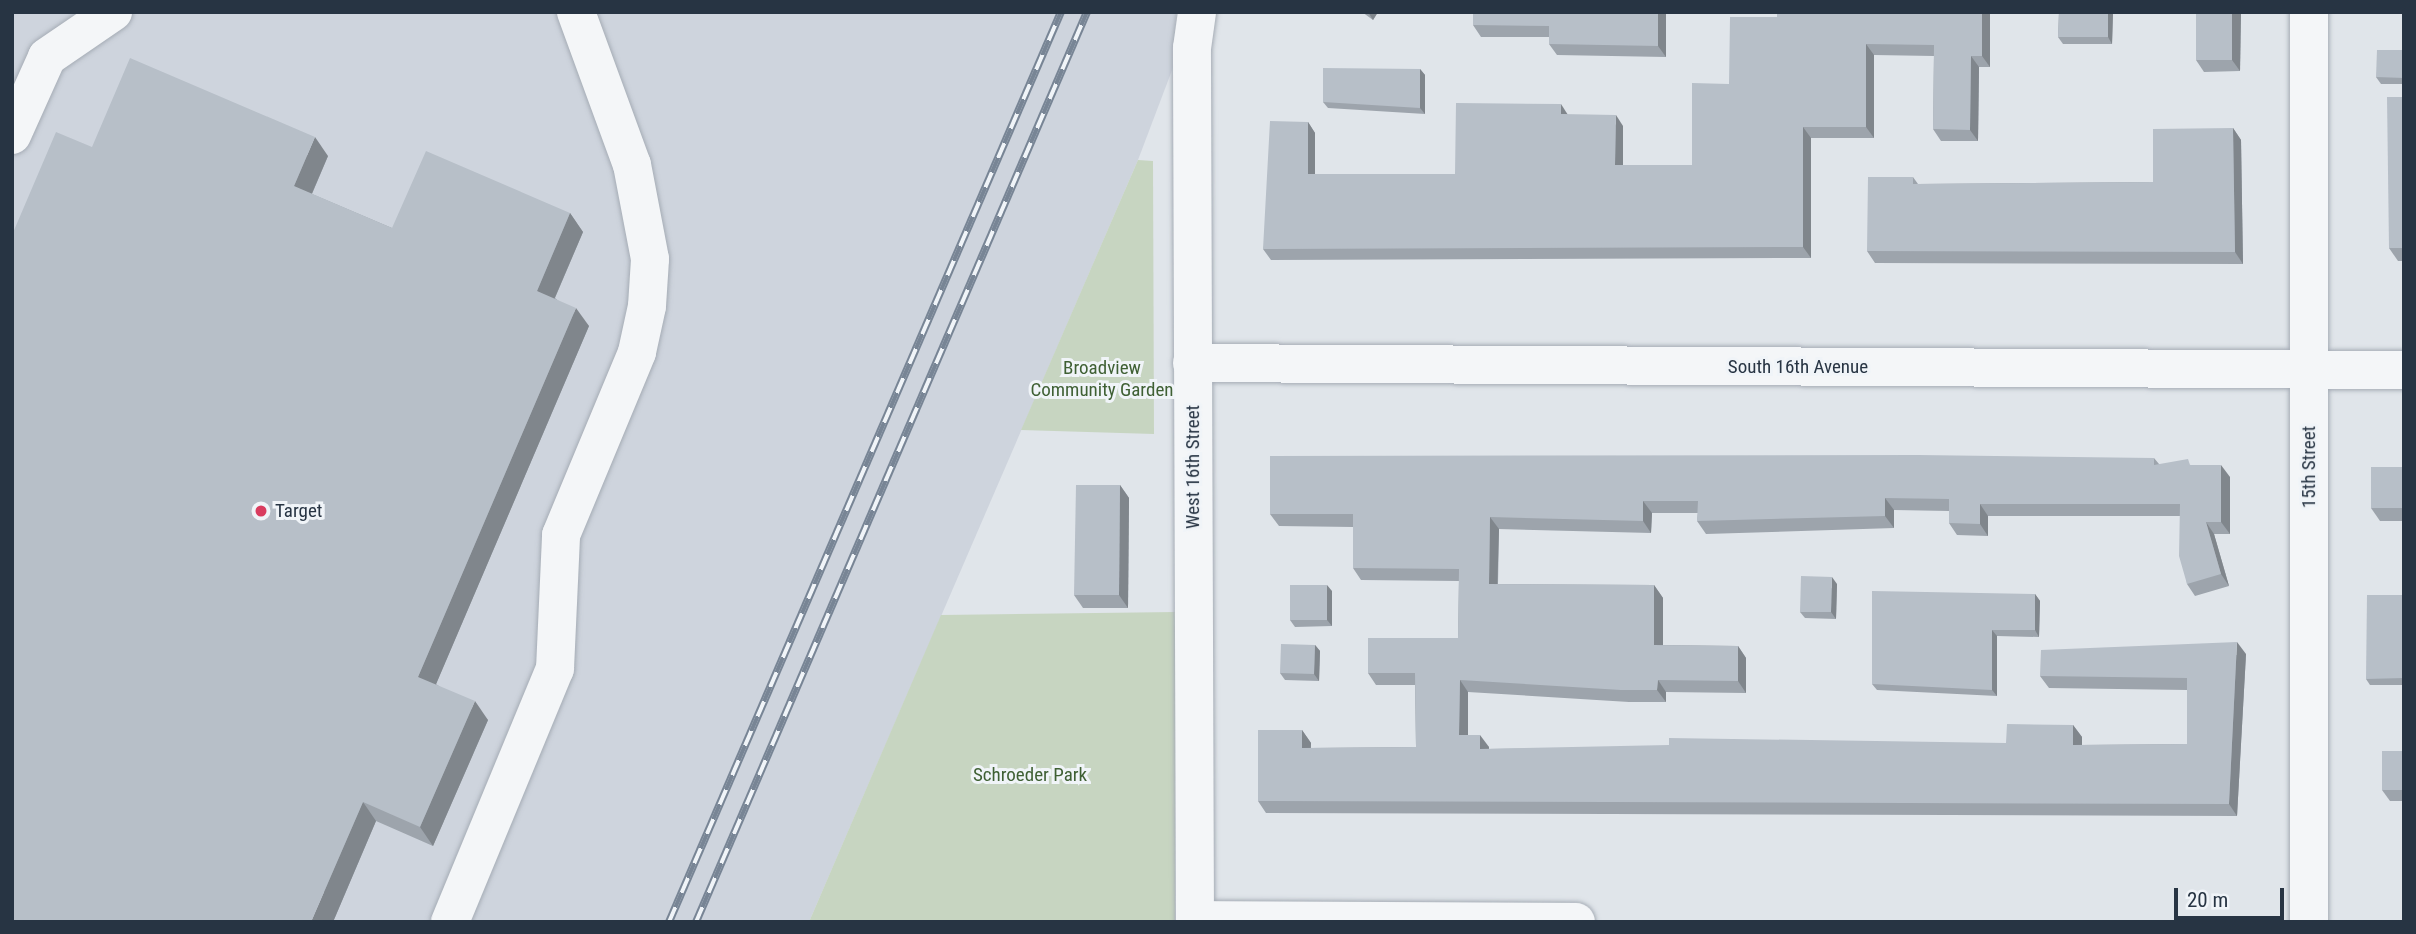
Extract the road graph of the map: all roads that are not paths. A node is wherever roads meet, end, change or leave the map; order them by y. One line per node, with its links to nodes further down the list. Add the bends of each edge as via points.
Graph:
1 (113, 12): 5 (street, via 47,57)
2 (576, 12): 10 (street, via 632,165 650,259 647,306 637,352 561,535 555,669)
3 (1197, 12): 6 (street, West 16th Street)
4 (2309, 12): 7 (street, 15th Street)
5 (12, 135)
6 (1192, 363): 7 (street, South 16th Avenue); 9 (street, West 16th Street)
7 (2309, 370): 8 (street, South 16th Avenue); 12 (street, 15th Street)
8 (2404, 370)
9 (1195, 921): 11 (street)
10 (450, 922)
11 (1576, 922)
12 (2309, 922)

